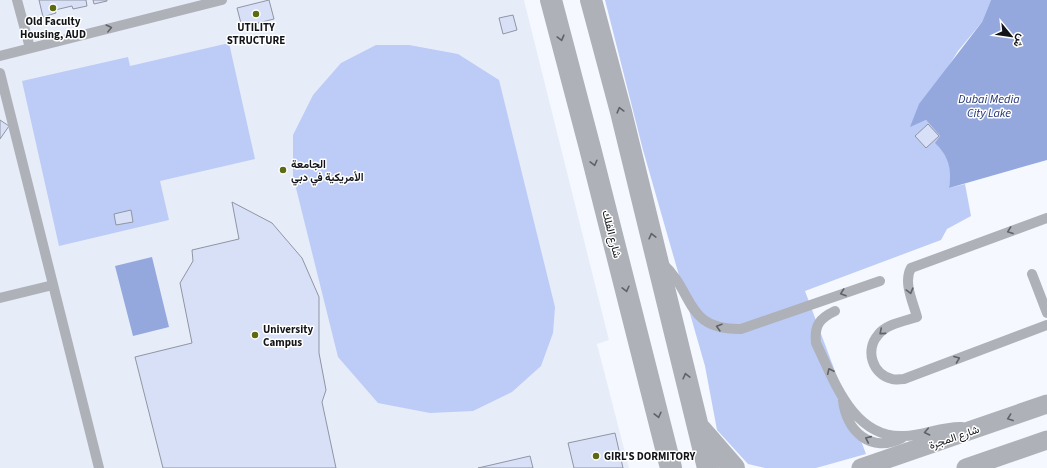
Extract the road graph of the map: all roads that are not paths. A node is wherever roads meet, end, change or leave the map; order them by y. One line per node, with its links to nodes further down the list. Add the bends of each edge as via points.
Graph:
1 (17, 0): 5 (lane)
2 (222, 0): 5 (lane, one-way to 2)
3 (551, 0): 23 (street, شارع الفلك, one-way to 23)
4 (590, 0): 9 (street, one-way to 4)
5 (30, 48): 6 (lane)
6 (0, 56)
7 (0, 73): 12 (lane)
8 (1047, 218): 16 (lane, one-way to 16, via 911,268 907,274 907,281 917,317 878,334 872,344 871,355 874,366 882,375 892,380 904,379)
9 (657, 259): 11 (lane, one-way to 9, via 741,329 728,329 715,326 694,312 671,271); 18 (street, one-way to 9)
10 (1032, 274): 15 (lane)
11 (880, 280)
12 (53, 285): 13 (lane); 22 (lane)
13 (0, 298)
14 (835, 311): 19 (lane, one-way to 14, via 958,427 891,436 876,431 864,423 843,400 816,343 818,323 824,316)
15 (1047, 312)
16 (1047, 325)
17 (1047, 404): 19 (street, شارع المجرة, one-way to 19)
18 (699, 428): 24 (street); 25 (street)
19 (980, 428): 26 (street, شارع المجرة)
20 (1047, 440): 21 (street)
21 (988, 464): 27 (street)
22 (99, 468)
23 (671, 468)
24 (708, 468)
25 (734, 468)
26 (861, 468)
27 (966, 468)

